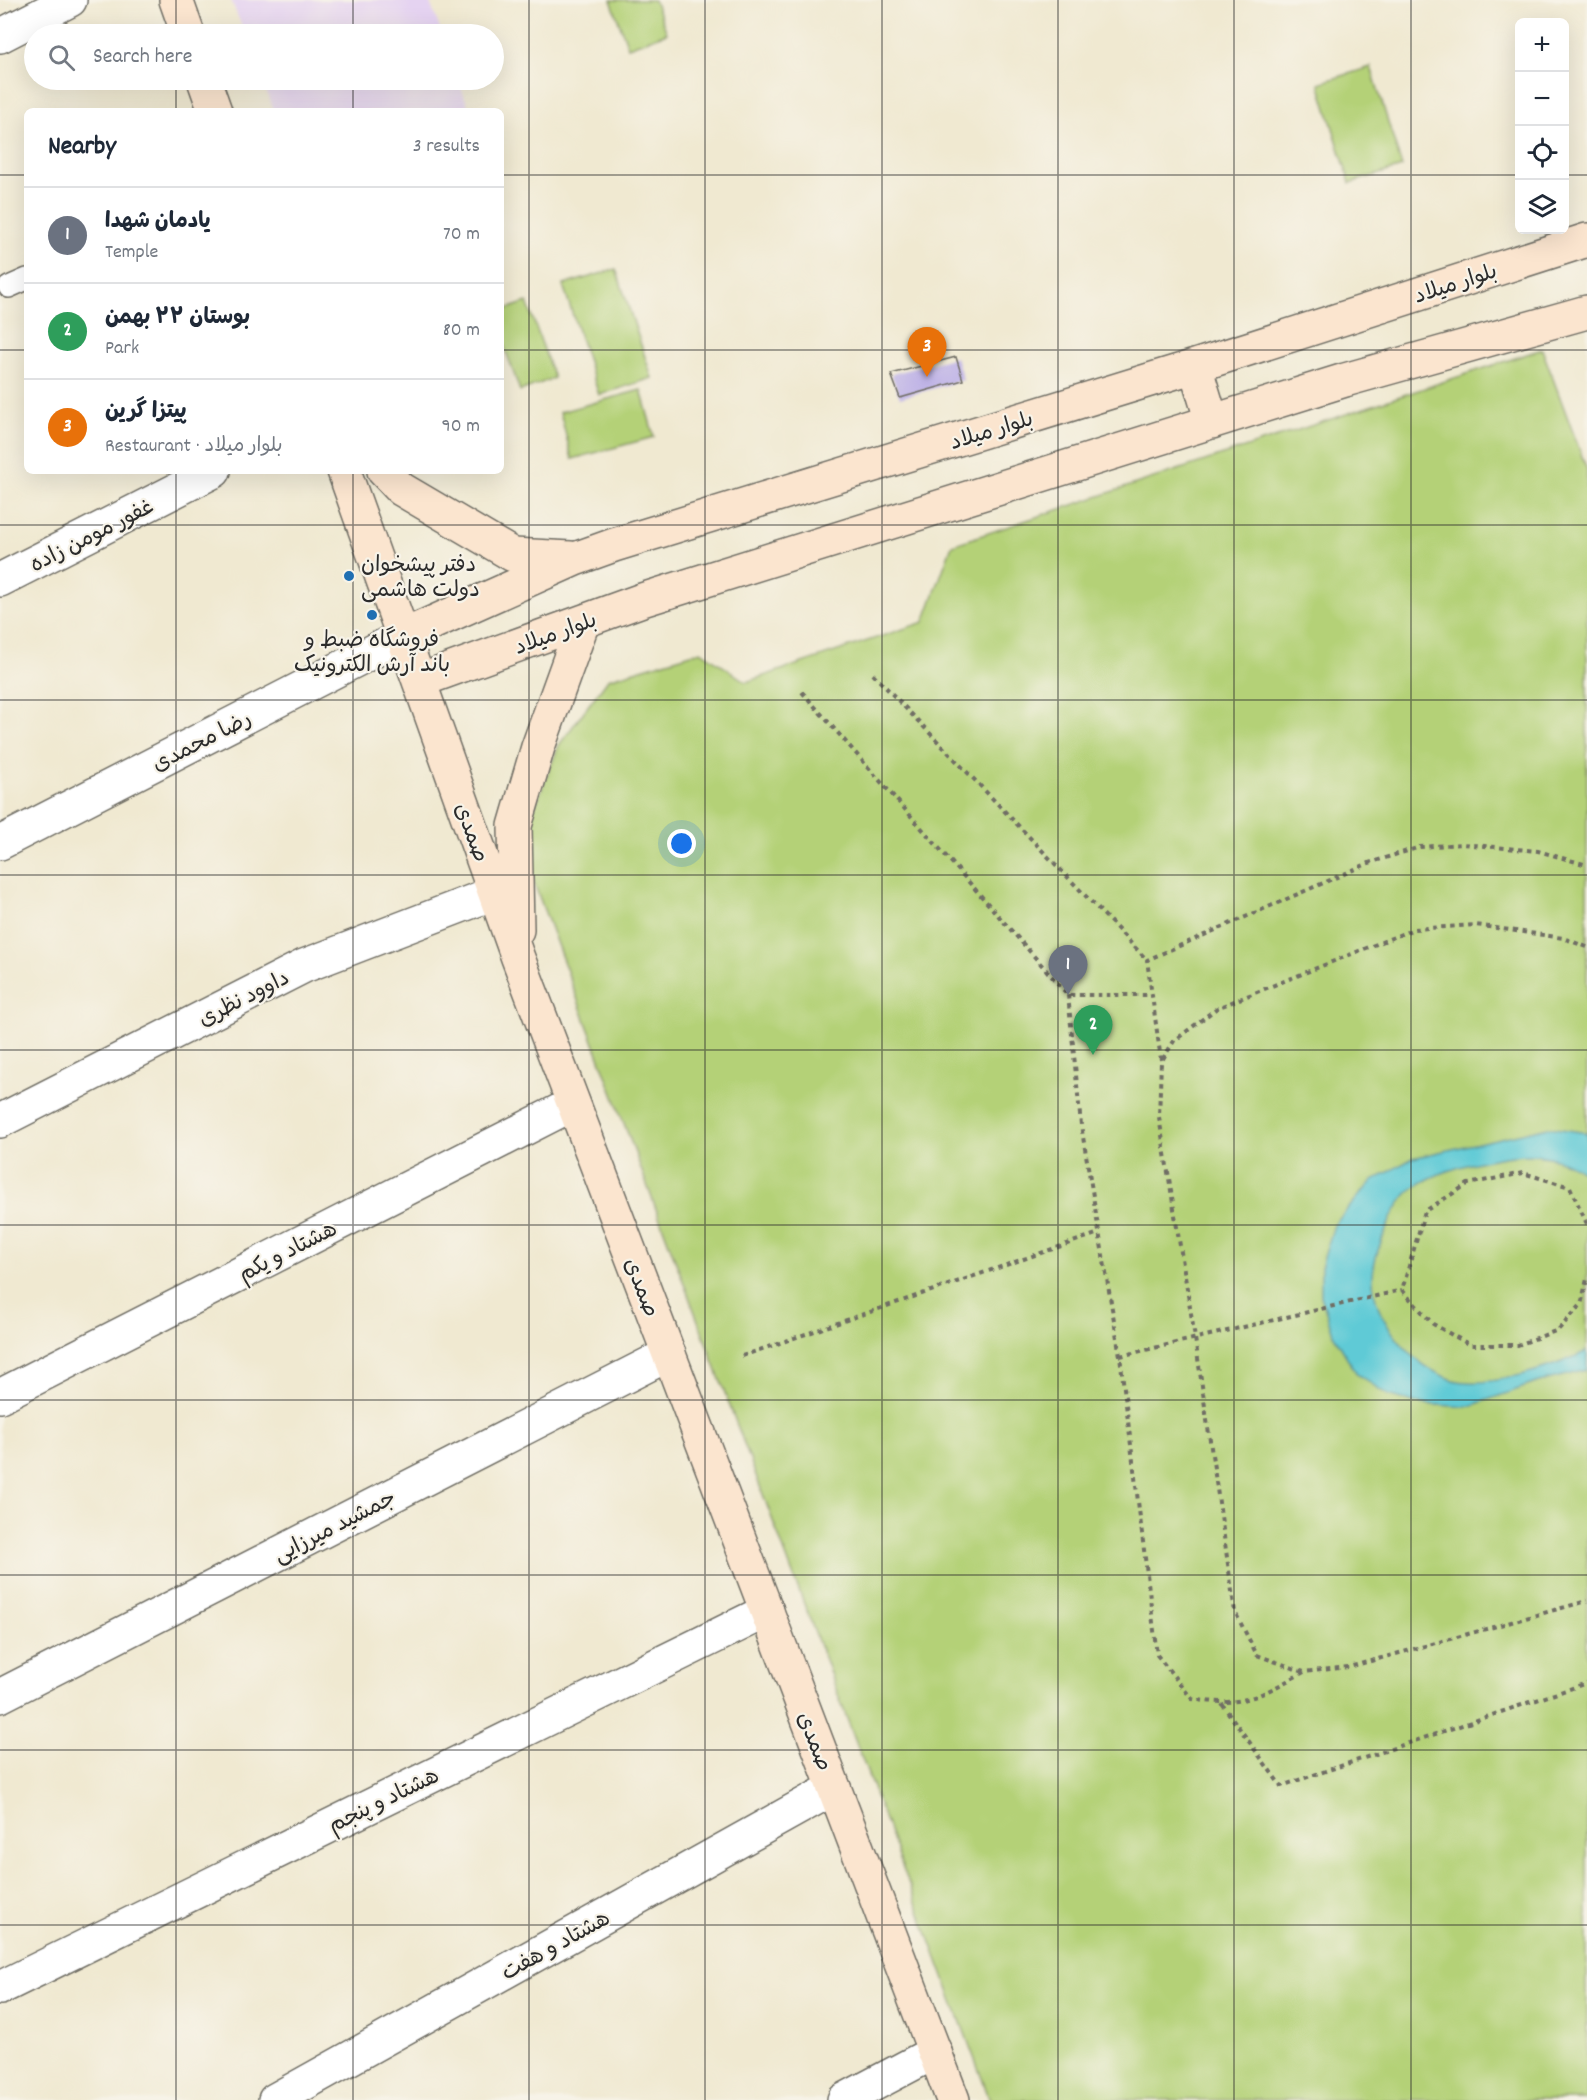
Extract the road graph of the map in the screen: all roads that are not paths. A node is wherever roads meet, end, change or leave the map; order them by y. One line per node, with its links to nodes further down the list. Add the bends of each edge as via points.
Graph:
1 (70, 0): 4 (street)
2 (176, 0): 3 (main road)
3 (184, 24)
4 (0, 36)
5 (208, 90): 6 (main road)
6 (214, 108)
7 (1587, 240): 9 (main road, بلوار میلاد)
8 (1587, 312): 10 (main road, بلوار میلاد)
9 (1195, 366): 10 (main road); 14 (main road, بلوار میلاد)
10 (1212, 422): 16 (main road, بلوار میلاد, via 642,600)
11 (208, 474): 15 (street, غفور مومن زاده)
12 (345, 474): 17 (main road, صمدی)
13 (387, 474): 14 (main road, via 401,489 513,555)
14 (575, 559): 17 (main road, بلوار میلاد)
15 (0, 580)
16 (583, 622): 18 (main road, بلوار میلاد); 21 (main road, via 514,826)
17 (403, 636): 18 (main road, صمدی); 19 (street, رضا محمدی)
18 (419, 681): 20 (main road, صمدی)
19 (0, 843)
20 (494, 893): 21 (main road, صمدی); 23 (street, داوود نظری, via 304,966)
21 (518, 958): 22 (main road, صمدی)
22 (573, 1104): 24 (main road, صمدی); 25 (street, هشتاد و یکم)
23 (0, 1121)
24 (669, 1354): 26 (main road, صمدی); 27 (street, جمشید میرزایی)
25 (0, 1396)
26 (767, 1611): 28 (main road, صمدی); 29 (street, هشتاد و پنجم)
27 (0, 1696)
28 (834, 1788): 30 (main road, صمدی); 31 (street, هشتاد و هفت)
29 (0, 1988)
30 (935, 2052): 32 (street); 33 (main road, صمدی)
31 (275, 2100)
32 (844, 2100)
33 (953, 2100)

